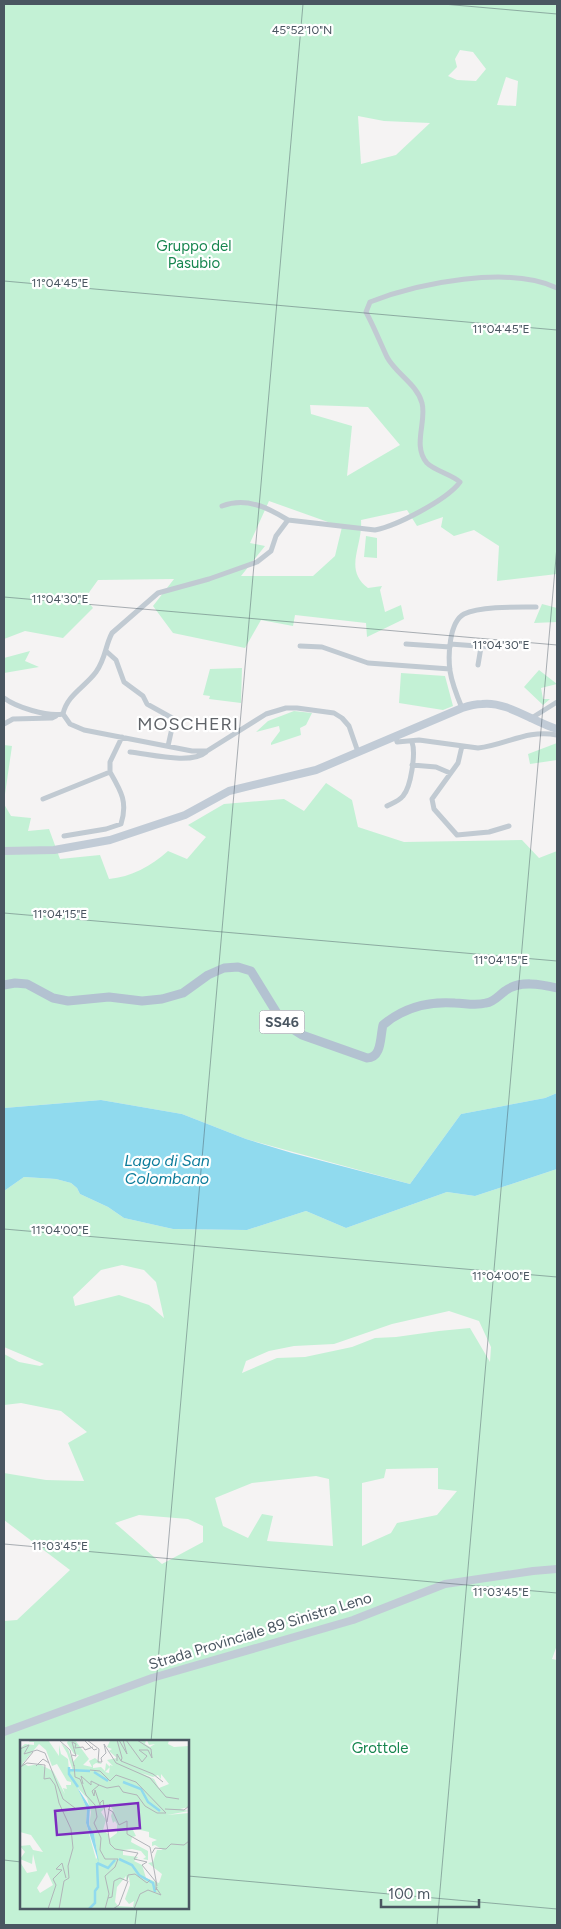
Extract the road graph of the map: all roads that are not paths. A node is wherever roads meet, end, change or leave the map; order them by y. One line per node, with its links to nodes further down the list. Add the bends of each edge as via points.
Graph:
1 (557, 288): 3 (street, via 499,276 468,278 390,294 370,302 366,312 388,358 418,392 423,404 420,441 424,458 428,464 460,482 438,500 389,527 375,530)
2 (222, 506): 3 (street, via 244,501)
3 (288, 520): 10 (street, via 276,536 271,551 258,562 158,592 112,633)
4 (536, 607): 7 (street, via 476,610 464,614 454,625)
5 (406, 644): 7 (street)
6 (300, 646): 12 (street, via 322,647 368,663)
7 (450, 646): 8 (street); 12 (street)
8 (481, 647): 9 (street); 11 (street)
9 (491, 647)
10 (106, 651): 16 (street, via 94,674 65,705); 24 (street, via 116,660 124,682 147,704 174,719)
11 (478, 666)
12 (450, 669): 15 (street)
13 (4, 698): 16 (street, via 33,710)
14 (557, 702): 17 (street)
15 (462, 708): 17 (street, via 495,704 511,708); 22 (street)
16 (61, 715): 18 (street, via 13,719); 21 (street, via 70,724 84,730)
17 (529, 719): 19 (street)
18 (4, 724)
19 (557, 730)
20 (557, 735): 25 (street, via 519,736 487,747)
21 (122, 737): 24 (street); 30 (street, via 110,762)
22 (396, 738): 23 (street, via 397,742); 28 (street)
23 (412, 742): 25 (street, via 419,740); 29 (street)
24 (168, 746): 27 (street)
25 (462, 746): 31 (street, via 458,763)
26 (130, 752): 27 (street, via 188,759)
27 (206, 752): 28 (street, via 266,714 297,708 334,713 342,718)
28 (358, 752): 36 (street, via 316,770 229,791 185,815 110,840 54,850)
29 (412, 765): 31 (street, via 436,767); 33 (street, via 404,796)
30 (110, 772): 32 (street); 35 (street, via 123,796 121,824)
31 (450, 773): 34 (street, via 432,799 434,809 454,833 489,832)
32 (44, 799)
33 (387, 806)
34 (509, 826)
35 (64, 836)
36 (4, 851)
37 (4, 984): 38 (main road, SS46, via 27,984 53,998 68,1001 109,997 142,1000 183,993 208,975 224,968 238,967 251,971 283,1024 302,1035 367,1058 376,1056 379,1051 383,1025 395,1014 413,1007 438,1002 488,1003 515,985)
38 (557, 988)
39 (557, 1569): 40 (street, Strada Provinciale 89 Sinistra Leno, via 444,1584 353,1620 152,1678)
40 (4, 1732)

